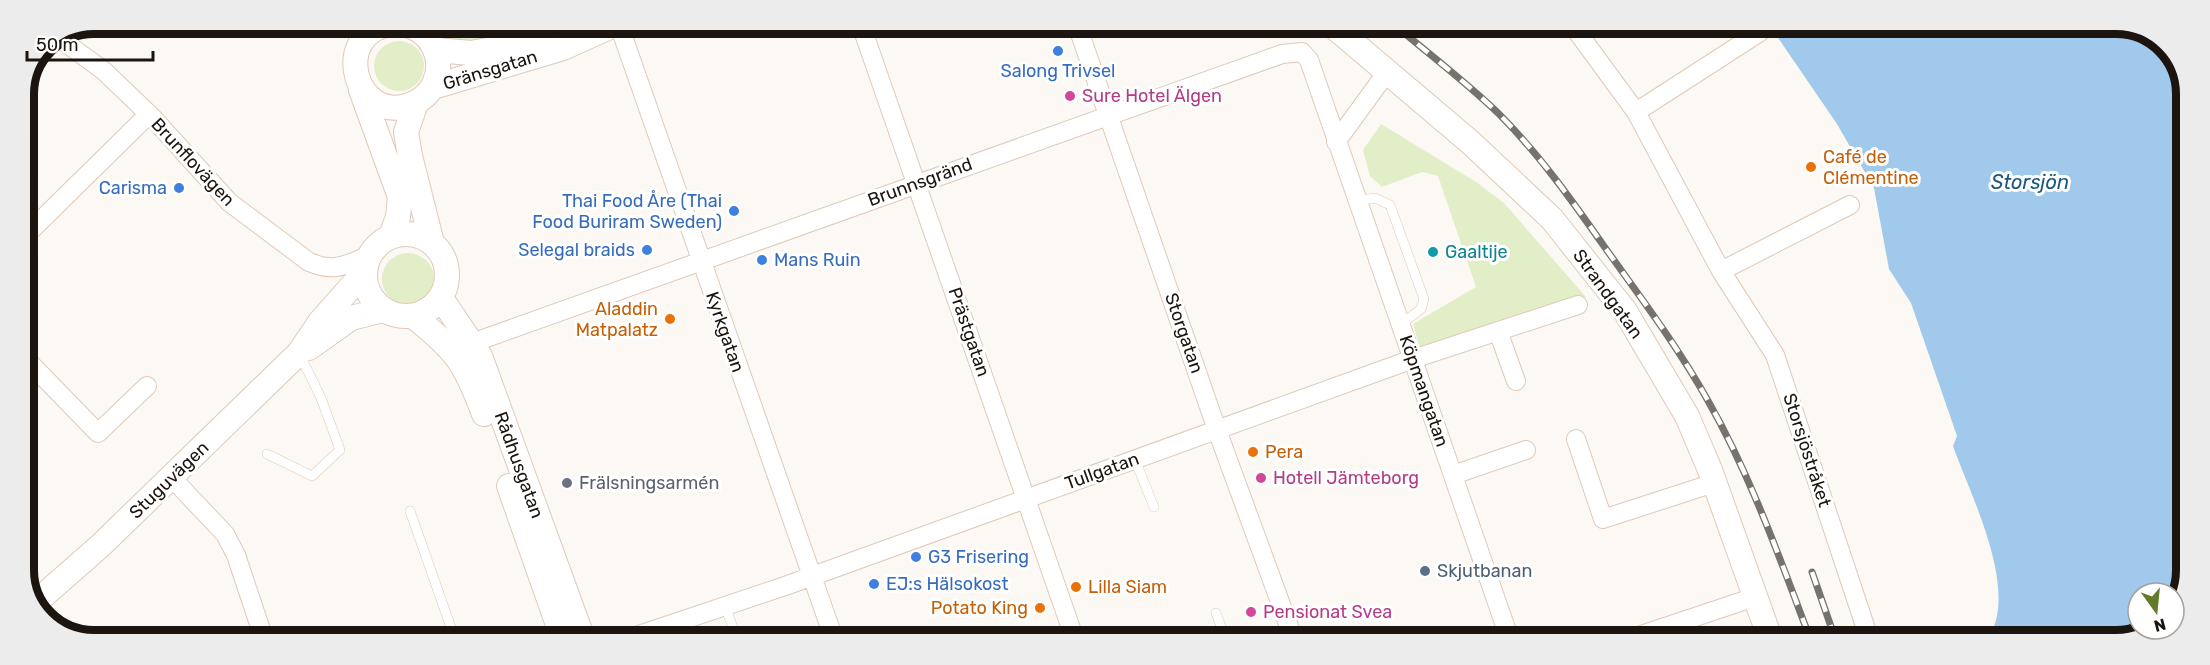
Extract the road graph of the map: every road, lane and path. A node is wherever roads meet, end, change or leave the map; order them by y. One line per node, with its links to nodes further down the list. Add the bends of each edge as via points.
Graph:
1 (370, 34): 14 (main road, via 356,57)
2 (420, 34): 15 (main road, via 438,62)
3 (422, 34): 4 (main road, Gränsgatan, via 471,53)
4 (571, 34)
5 (594, 34): 15 (main road, Gränsgatan)
6 (622, 34): 27 (street, Kyrkgatan)
7 (864, 34): 21 (street, Prästgatan)
8 (1080, 34): 18 (street, Storgatan)
9 (1342, 34): 13 (main road, Strandgatan)
10 (1579, 34): 16 (street, Storsjöstråket)
11 (1757, 34): 16 (street)
12 (65, 43): 17 (street, Brunflovägen, via 104,71)
13 (1387, 72): 20 (street); 49 (main road, Strandgatan, via 1470,142 1559,228 1625,311 1687,416)
14 (360, 87): 15 (main road, Gränsgatan, via 385,106 404,107); 25 (main road, via 400,197)
15 (424, 95): 26 (main road, via 406,132)
16 (1636, 112): 29 (street, Storsjöstråket)
17 (149, 114): 24 (street); 28 (street, Brunflovägen, via 229,202 289,247 323,268)
18 (1109, 115): 19 (street, Brunnsgränd, via 1282,54 1302,52 1309,60); 21 (street, Brunnsgränd); 42 (street, Storgatan)
19 (1327, 118): 20 (street, Köpmangatan)
20 (1336, 142): 22 (street, Köpmangatan)
21 (918, 183): 27 (street, Brunnsgränd); 50 (street, Prästgatan)
22 (1357, 201): 34 (street, Köpmangatan); 34 (lane, via 1375,198 1390,205 1424,299 1421,309)
23 (1850, 206): 29 (street)
24 (34, 227)
25 (391, 236): 26 (main road, via 412,235); 28 (main road, via 379,244)
26 (432, 243): 30 (main road, via 446,262 448,275)
27 (701, 262): 36 (street, Brunnsgränd); 53 (street, Kyrkgatan)
28 (367, 263): 32 (main road, via 369,293); 37 (main road, Stuguvägen)
29 (1721, 270): 71 (street, Storsjöstråket, via 1774,355)
30 (441, 298): 33 (main road, via 424,313); 36 (main road, Rådhusgatan)
31 (1578, 305): 35 (street, Tullgatan)
32 (383, 310): 33 (main road, via 392,315); 37 (main road, Stuguvägen, via 351,318)
33 (413, 316): 60 (main road, Rådhusgatan, via 446,342 465,366)
34 (1401, 324): 38 (street, Köpmangatan)
35 (1498, 331): 38 (street, Tullgatan); 40 (street)
36 (472, 343): 61 (main road, Rådhusgatan)
37 (299, 353): 45 (lane, via 340,450 312,476); 48 (main road, Stuguvägen)
38 (1413, 359): 42 (street, Tullgatan); 47 (street, Köpmangatan)
39 (35, 368): 41 (street, via 98,433)
40 (1516, 381)
41 (147, 386)
42 (1217, 430): 46 (street, Tullgatan); 67 (street, Storgatan)
43 (1576, 440): 49 (street, via 1603,519)
44 (1526, 450): 47 (street)
45 (267, 454)
46 (1135, 460): 50 (street, Tullgatan); 51 (lane)
47 (1453, 475): 68 (street, Köpmangatan)
48 (171, 478): 55 (main road, Stuguvägen); 58 (street, via 225,534)
49 (1714, 483): 54 (main road, Strandgatan)
50 (1026, 499): 53 (street, Tullgatan); 65 (street, Prästgatan)
51 (1154, 507)
52 (410, 512): 59 (lane)
53 (812, 577): 56 (street, Tullgatan); 64 (street, Kyrkgatan)
54 (1755, 597): 69 (street); 70 (main road, Strandgatan)
55 (41, 598)
56 (725, 606): 62 (street, Tullgatan); 63 (lane)
57 (1216, 613): 66 (lane)
58 (261, 630)
59 (452, 630)
60 (559, 630)
61 (580, 630)
62 (682, 630)
63 (734, 630)
64 (831, 630)
65 (1072, 630)
66 (1222, 630)
67 (1291, 630)
68 (1507, 630)
69 (1658, 630)
70 (1767, 630)
71 (1866, 630)

